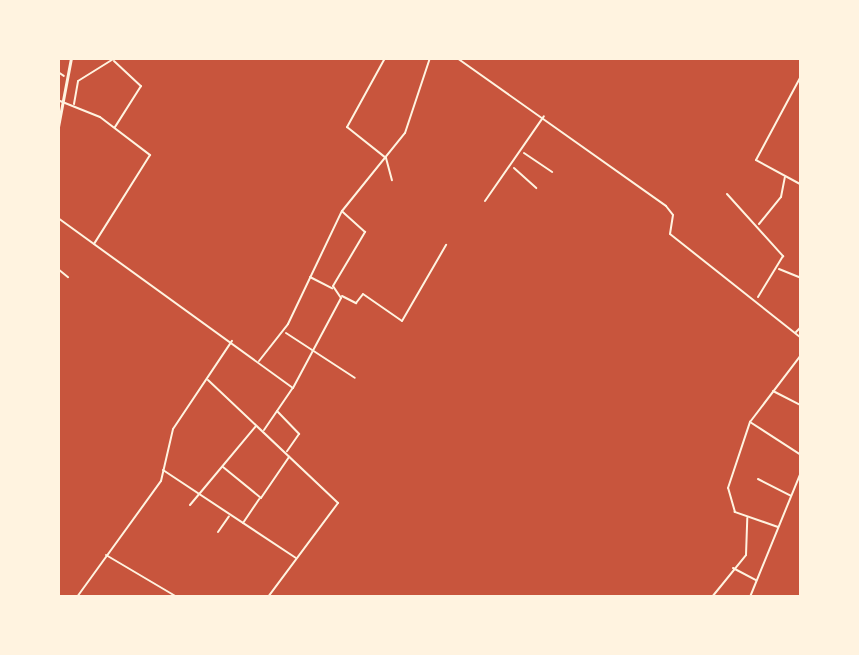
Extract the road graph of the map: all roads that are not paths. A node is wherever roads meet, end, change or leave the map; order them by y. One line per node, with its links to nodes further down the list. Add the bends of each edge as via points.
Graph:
1 (71, 58): 9 (main road)
2 (385, 58): 17 (street, via 347,127)
3 (430, 58): 17 (street, via 408,125)
4 (457, 58): 7 (street)
5 (470, 58): 7 (street)
6 (114, 59): 12 (street, via 78,81); 15 (street, via 141,86)
7 (466, 63): 13 (street)
8 (58, 72): 9 (street)
9 (64, 76): 11 (main road)
10 (801, 76): 20 (street, via 756,160)
11 (62, 101): 12 (street); 14 (main road)
12 (73, 104): 15 (street)
13 (544, 115): 16 (street); 39 (street, via 672,211 670,234)
14 (58, 127)
15 (115, 127): 31 (street, via 150,155)
16 (523, 152): 18 (street); 19 (street)
17 (386, 158): 21 (street); 26 (street)
18 (513, 167): 23 (street); 25 (street)
19 (552, 172)
20 (785, 177): 22 (street); 28 (street, via 781,197)
21 (392, 180)
22 (800, 184)
23 (536, 188)
24 (727, 194): 28 (street)
25 (485, 201)
26 (342, 211): 34 (street); 37 (street, via 365,229)
27 (58, 220): 29 (street); 31 (street)
28 (758, 225): 33 (street, via 783,256)
29 (58, 236)
30 (446, 245): 38 (street, via 402,321 363,294 356,303)
31 (93, 246): 44 (street)
32 (58, 269): 35 (street)
33 (778, 269): 36 (street); 39 (street)
34 (310, 276): 37 (street); 41 (street)
35 (68, 277)
36 (801, 278)
37 (333, 288): 38 (street)
38 (341, 296): 45 (street)
39 (758, 298): 42 (street)
40 (801, 327): 42 (street)
41 (284, 331): 45 (street); 47 (street)
42 (795, 332): 43 (street)
43 (801, 338)
44 (232, 341): 47 (street); 49 (street)
45 (314, 352): 48 (street); 50 (street)
46 (801, 355): 51 (street)
47 (259, 361): 50 (street)
48 (355, 378)
49 (206, 379): 55 (street); 61 (street, via 173,429)
50 (293, 388): 53 (street)
51 (772, 391): 52 (street); 54 (street)
52 (801, 405)
53 (277, 411): 56 (street); 57 (street, via 299,434)
54 (750, 422): 58 (street); 69 (street, via 728,488 734,511)
55 (257, 425): 56 (street); 60 (street)
56 (263, 431): 57 (street)
57 (286, 452): 59 (street)
58 (801, 455)
59 (290, 456): 66 (street); 74 (street, via 338,503)
60 (223, 467): 64 (street); 66 (street)
61 (162, 470): 64 (street); 73 (street, via 161,481)
62 (801, 472): 65 (street)
63 (758, 479): 65 (street)
64 (198, 494): 67 (street); 68 (street)
65 (791, 495): 71 (street)
66 (260, 498): 70 (street)
67 (190, 505)
68 (230, 515): 70 (street); 72 (street)
69 (747, 518): 71 (street); 75 (street, via 743,537 750,547)
70 (243, 523): 74 (street)
71 (778, 527): 76 (street)
72 (218, 532)
73 (106, 555): 77 (street); 78 (street)
74 (297, 559): 79 (street)
75 (732, 568): 76 (street); 80 (street)
76 (757, 581): 81 (street)
77 (77, 597)
78 (177, 597)
79 (268, 597)
80 (713, 597)
81 (750, 597)

